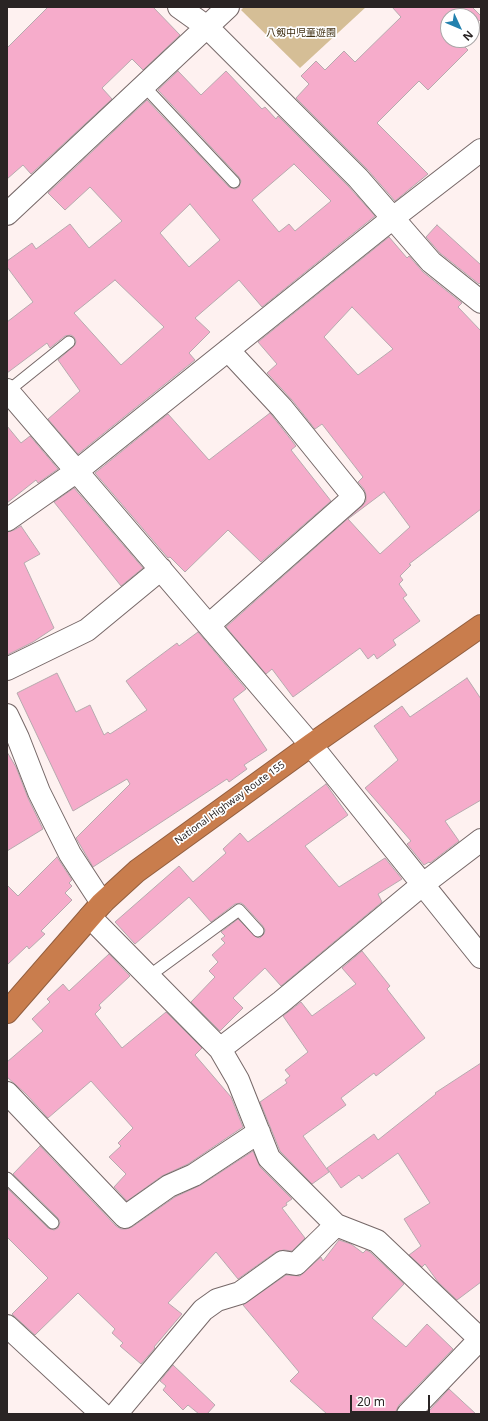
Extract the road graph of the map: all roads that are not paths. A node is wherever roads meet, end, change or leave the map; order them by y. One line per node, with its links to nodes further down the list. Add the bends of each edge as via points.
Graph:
1 (179, 7): 3 (street)
2 (228, 7): 3 (street)
3 (207, 27): 4 (street); 8 (street, via 358,178)
4 (144, 86): 6 (lane); 7 (street)
5 (481, 150): 8 (street)
6 (234, 182)
7 (7, 214)
8 (393, 218): 9 (street, via 431,262); 11 (street)
9 (481, 302)
10 (69, 342): 12 (lane)
11 (228, 350): 13 (street); 16 (street, via 282,408 354,497)
12 (7, 390): 13 (street)
13 (77, 471): 14 (street); 15 (street)
14 (7, 520)
15 (161, 569): 16 (street); 18 (street, via 87,630)
16 (209, 625): 20 (street)
17 (481, 626): 20 (highway, National Highway Route 155)
18 (7, 669)
19 (7, 715): 23 (street, via 39,792)
20 (311, 745): 22 (street); 23 (highway, National Highway Route 155, via 137,871)
21 (481, 840): 22 (street)
22 (422, 885): 25 (street); 28 (street)
23 (96, 910): 26 (street); 27 (highway, National Highway Route 155)
24 (258, 931): 26 (lane, via 239,910)
25 (481, 957)
26 (149, 976): 28 (street)
27 (7, 1012)
28 (220, 1049): 30 (street, via 238,1080)
29 (7, 1093): 30 (street, via 125,1217 169,1186 194,1175)
30 (259, 1132): 33 (street, via 269,1158)
31 (7, 1178): 32 (lane)
32 (53, 1223)
33 (336, 1225): 35 (street, via 377,1241); 37 (street, via 296,1264 283,1262 240,1293 217,1300 203,1310)
34 (7, 1326): 36 (street)
35 (480, 1339): 38 (street)
36 (102, 1414)
37 (116, 1414)
38 (408, 1414)

